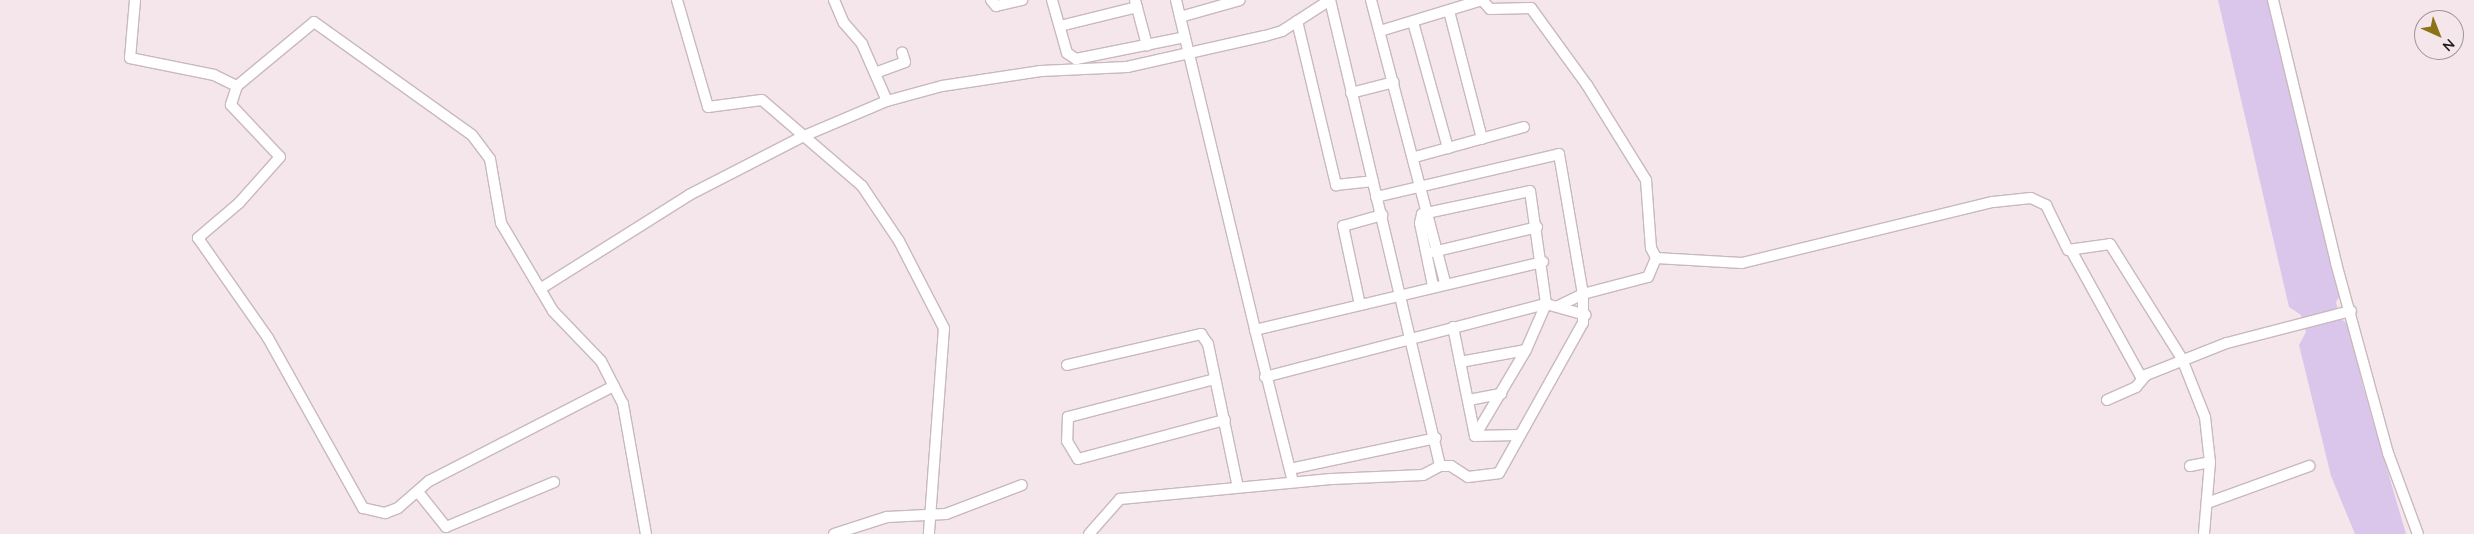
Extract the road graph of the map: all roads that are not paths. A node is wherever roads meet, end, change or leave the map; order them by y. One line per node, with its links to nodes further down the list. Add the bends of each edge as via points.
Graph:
1 (135, 0): 27 (street, via 130,58 214,75)
2 (677, 0): 31 (street, via 708,107 756,98)
3 (834, 0): 25 (street)
4 (991, 0): 5 (street, via 996,6)
5 (1022, 0)
6 (1052, 0): 19 (street)
7 (1176, 0): 16 (street)
8 (1240, 0): 13 (street)
9 (1330, 0): 17 (street); 28 (street)
10 (1371, 0): 20 (street)
11 (1482, 0): 15 (street); 44 (street, via 1490,9 1530,8 1587,85 1642,172 1650,198 1651,248)
12 (2273, 0): 54 (street)
13 (1220, 2): 16 (street)
14 (1136, 4): 19 (street); 22 (street)
15 (1448, 11): 18 (street); 32 (street)
16 (1180, 16): 21 (street)
17 (1297, 21): 24 (street, via 1279,32); 35 (street, via 1336,185)
18 (1413, 22): 20 (street); 33 (street)
19 (1060, 26): 22 (street, via 1067,53 1076,60)
20 (1380, 32): 26 (street)
21 (1186, 38): 22 (street); 24 (street)
22 (1147, 45)
23 (902, 52): 25 (street, via 905,62)
24 (1189, 53): 29 (street, via 1127,67 1041,71 942,86); 57 (street)
25 (875, 73): 29 (street)
26 (1394, 82): 28 (street); 34 (street)
27 (237, 86): 48 (street, via 308,23 321,24 481,145 490,159 501,223); 83 (street, via 231,105 280,157 239,203 198,238 268,338 363,508 385,513)
28 (1352, 93): 35 (street)
29 (887, 101): 31 (street)
30 (1524, 128): 32 (street)
31 (804, 136): 48 (street, via 688,195); 85 (street, via 871,196 946,332)
32 (1482, 139): 33 (street)
33 (1448, 148): 34 (street)
34 (1415, 157): 36 (street)
35 (1372, 181): 37 (street)
36 (1421, 184): 37 (street); 38 (street); 49 (street, via 1559,154)
37 (1376, 197): 39 (street)
38 (1429, 213): 40 (street, via 1529,190); 41 (street); 43 (street, via 1420,219)
39 (1382, 215): 50 (street); 52 (street, via 1343,226)
40 (1537, 227): 41 (street); 45 (street)
41 (1439, 250): 43 (street); 46 (street)
42 (2072, 252): 44 (street, via 2062,243 2046,205 2031,198 1993,202 1742,263); 60 (street, via 2104,242 2115,248); 64 (street)
43 (1426, 254): 47 (street)
44 (1656, 258): 49 (street, via 1648,277)
45 (1543, 262): 46 (street); 51 (street)
46 (1445, 283): 47 (street)
47 (1433, 286): 50 (street)
48 (540, 290): 66 (street, via 553,311 597,356)
49 (1583, 294): 53 (street); 55 (street)
50 (1402, 295): 52 (street); 58 (street)
51 (1546, 304): 53 (street); 56 (street); 59 (street)
52 (1360, 305): 57 (street)
53 (1558, 306): 55 (street)
54 (2351, 312): 60 (street); 91 (street, via 2388,453)
55 (1586, 315): 71 (street)
56 (1453, 327): 58 (street); 61 (street)
57 (1255, 330): 63 (street)
58 (1413, 338): 63 (street); 73 (street)
59 (1526, 350): 61 (street); 67 (street)
60 (2182, 359): 64 (street); 74 (street, via 2205,417)
61 (1460, 362): 68 (street)
62 (1067, 366): 65 (street, via 1201,334 1208,344)
63 (1265, 377): 78 (street)
64 (2141, 377): 69 (street, via 2136,387)
65 (1215, 379): 70 (street); 70 (street, via 1074,414 1065,423 1067,441 1078,459)
66 (614, 386): 83 (street, via 429,481); 86 (street, via 626,414)
67 (1501, 394): 68 (street); 72 (street)
68 (1470, 400): 72 (street)
69 (2107, 400)
70 (1225, 420): 82 (street)
71 (1518, 435): 72 (street); 75 (street, via 1499,473 1468,477 1450,466)
72 (1475, 436)
73 (1436, 438): 75 (street); 78 (street)
74 (2210, 462): 76 (street); 84 (street)
75 (1440, 466): 80 (street, via 1423,475)
76 (2190, 466)
77 (2309, 466): 84 (street)
78 (1290, 469): 80 (street)
79 (554, 482): 83 (street, via 446,527)
80 (1293, 482): 82 (street)
81 (1022, 485): 85 (street, via 967,508)
82 (1238, 487): 89 (street, via 1120,499)
83 (418, 492)
84 (2207, 503): 90 (street)
85 (931, 516): 87 (street, via 887,517); 88 (street)
86 (646, 534)
87 (834, 534)
88 (929, 534)
89 (1089, 534)
90 (2204, 534)
91 (2418, 534)

